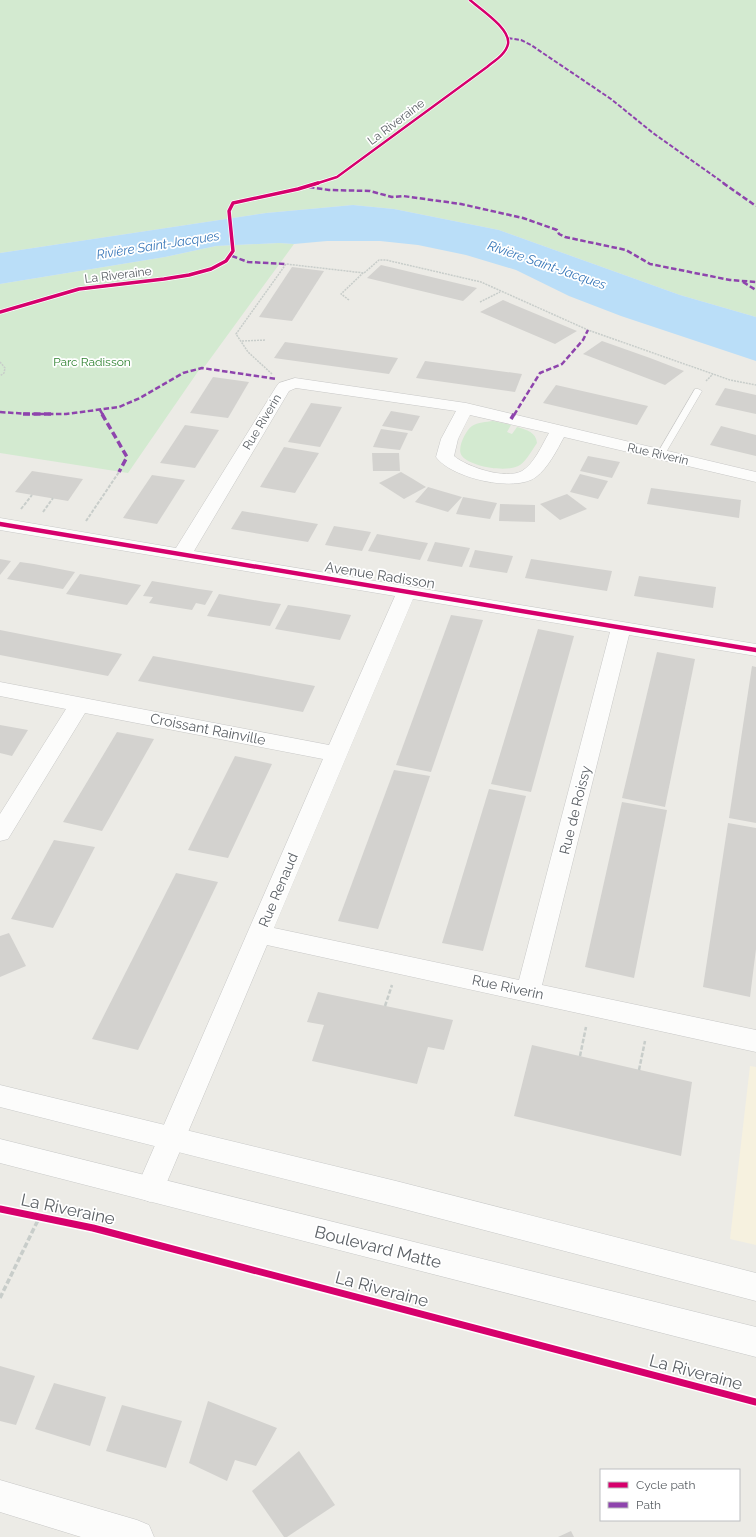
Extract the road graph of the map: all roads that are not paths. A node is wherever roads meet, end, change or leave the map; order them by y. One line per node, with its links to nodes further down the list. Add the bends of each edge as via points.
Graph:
1 (698, 391): 4 (lane)
2 (466, 408): 3 (street, Rue Riverin); 3 (street, via 446,447 445,457 451,463 490,476 515,478 529,474); 7 (street, Rue Riverin, via 301,383 286,386)
3 (560, 430): 4 (street, Rue Riverin)
4 (661, 454): 5 (street, Rue Riverin)
5 (756, 477)
6 (0, 524): 7 (street, Avenue Radisson)
7 (182, 554): 8 (street, Avenue Radisson)
8 (406, 592): 9 (street, Avenue Radisson); 13 (street, Rue Renaud)
9 (621, 628): 10 (street, Avenue Radisson); 16 (street, Rue de Roissy)
10 (756, 650)
11 (0, 689): 12 (street, Croissant Rainville)
12 (80, 704): 13 (street, Croissant Rainville); 14 (street)
13 (336, 754): 15 (street, Rue Renaud)
14 (0, 833)
15 (259, 934): 16 (street, Rue Riverin); 19 (street, Rue Renaud)
16 (528, 992): 17 (street, Rue Riverin)
17 (756, 1041)
18 (0, 1096): 19 (street)
19 (171, 1138): 21 (street, Rue Renaud); 22 (street)
20 (0, 1151): 21 (street, Boulevard Matte)
21 (150, 1189): 23 (street, Boulevard Matte)
22 (756, 1287)
23 (756, 1342)
24 (0, 1496): 25 (street)
25 (137, 1537)

